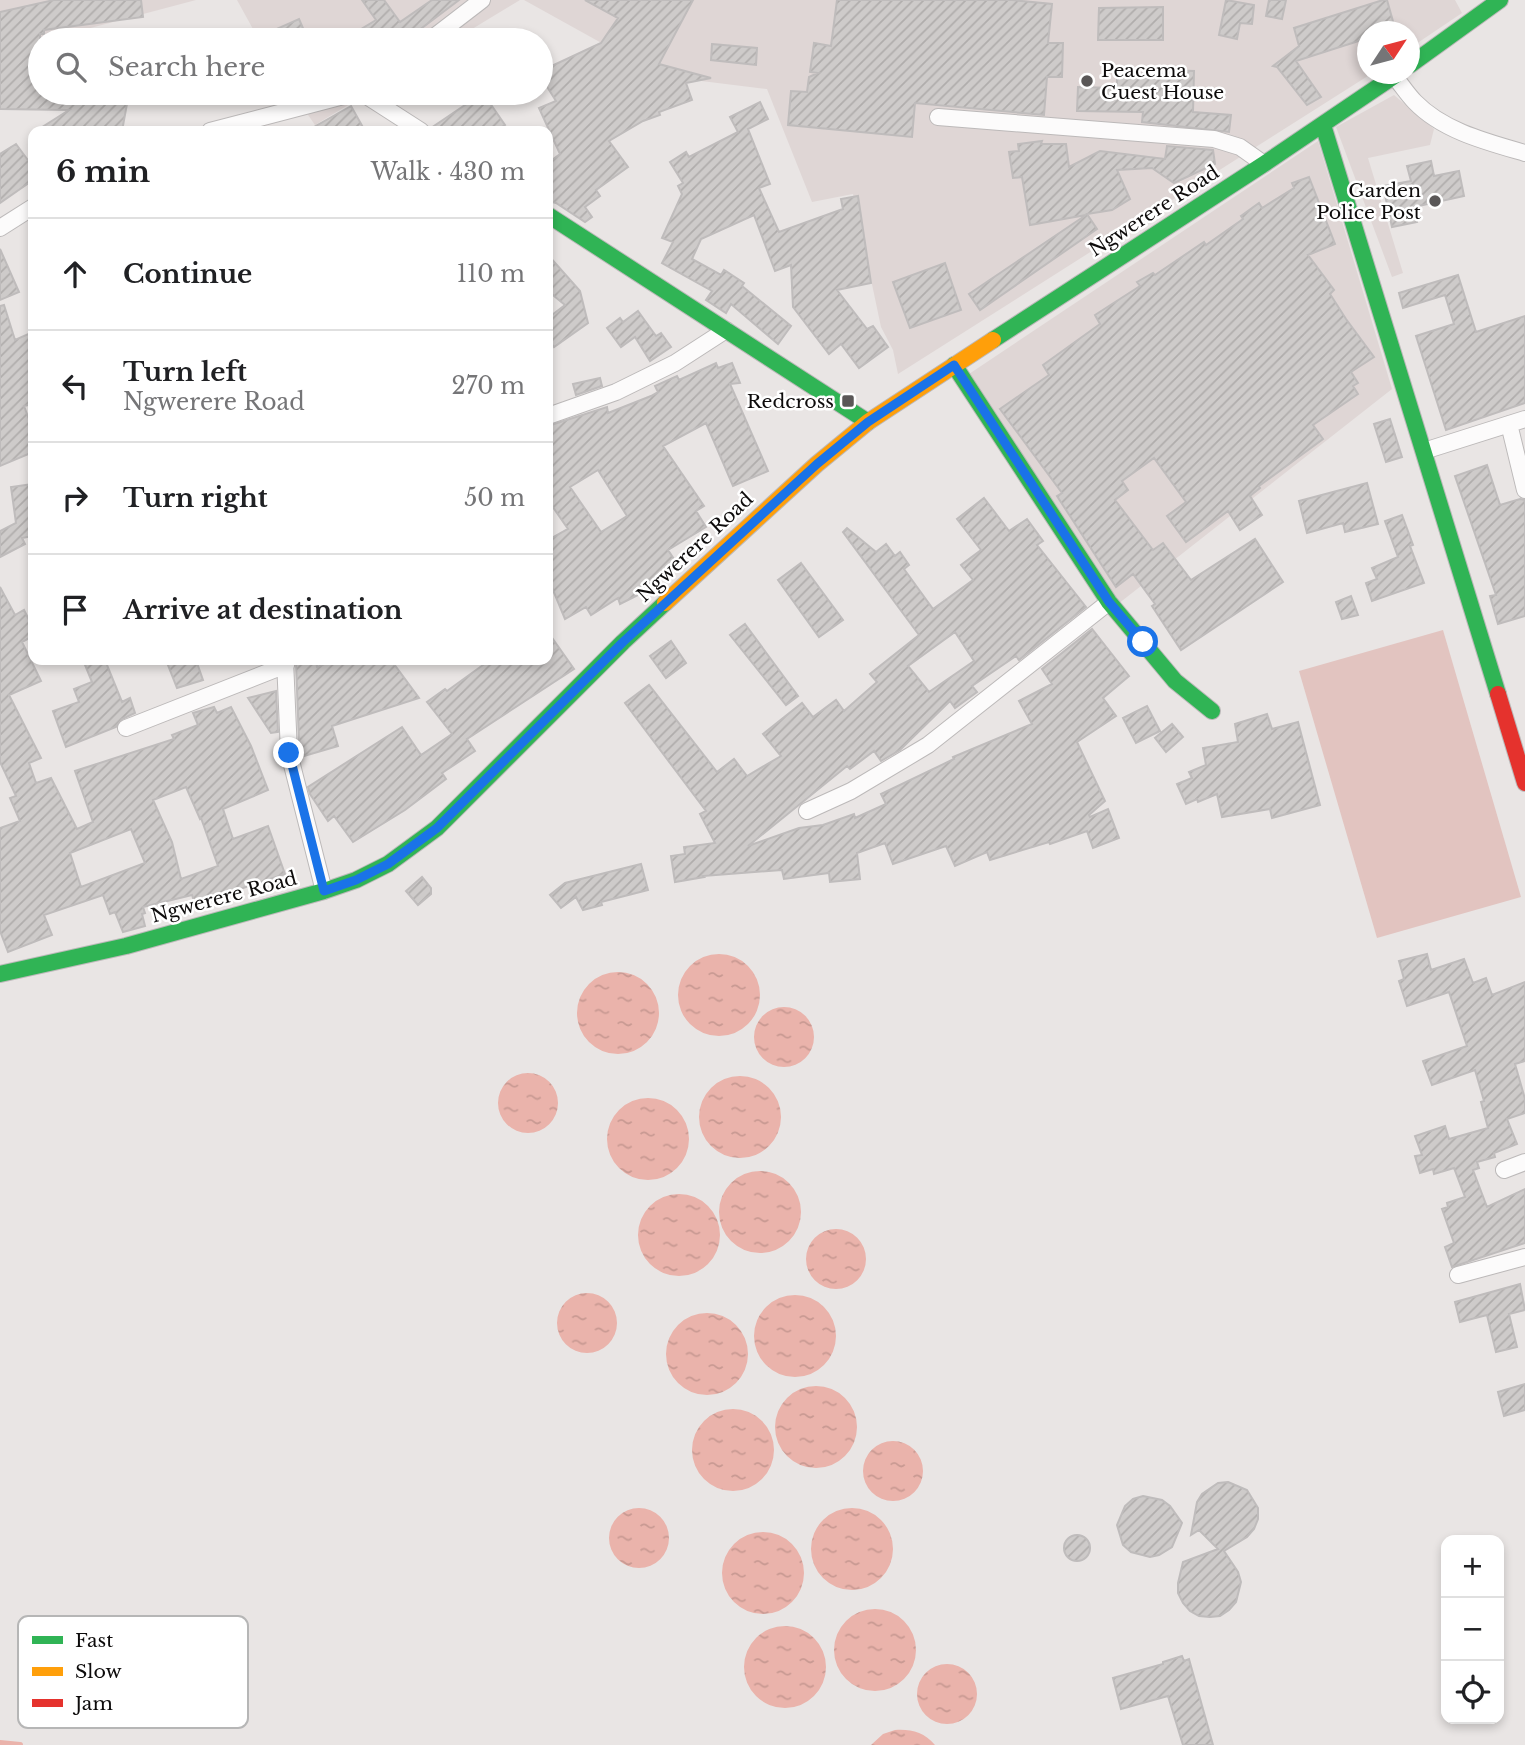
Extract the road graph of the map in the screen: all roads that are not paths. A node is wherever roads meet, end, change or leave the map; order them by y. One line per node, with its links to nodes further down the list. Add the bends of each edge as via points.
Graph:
1 (482, 0): 3 (street)
2 (1500, 0): 4 (street)
3 (446, 28)
4 (1420, 57)
5 (1382, 84): 10 (street, Ngwerere Road)
6 (1401, 84): 13 (street, via 1436,120)
7 (309, 105): 11 (street)
8 (381, 105): 12 (street)
9 (938, 117): 14 (street, via 1214,139 1240,147)
10 (1323, 125): 14 (street, Ngwerere Road); 23 (street)
11 (229, 126)
12 (413, 126)
13 (1525, 153)
14 (1264, 164): 19 (street, Ngwerere Road)
15 (28, 210): 17 (street)
16 (553, 218): 18 (street)
17 (0, 228)
18 (726, 330): 20 (street, via 675,363 616,392); 22 (street)
19 (954, 365): 22 (street, Ngwerere Road); 25 (street)
20 (553, 414)
21 (1517, 421): 23 (street); 24 (street)
22 (868, 422): 33 (street, Ngwerere Road, via 623,642 437,828 388,864)
23 (1424, 451): 30 (street)
24 (1525, 490)
25 (1109, 602): 28 (street, via 1175,681); 32 (street, via 928,745 851,791)
26 (279, 665): 29 (street)
27 (286, 665): 33 (street, via 289,753)
28 (1212, 711)
29 (126, 728)
30 (1518, 734): 31 (street)
31 (1525, 783)
32 (807, 811)
33 (324, 891): 34 (street, Ngwerere Road, via 127,946)
34 (0, 974)
35 (1525, 1162): 36 (street)
36 (1504, 1170)
37 (1525, 1257): 38 (street)
38 (1458, 1275)

